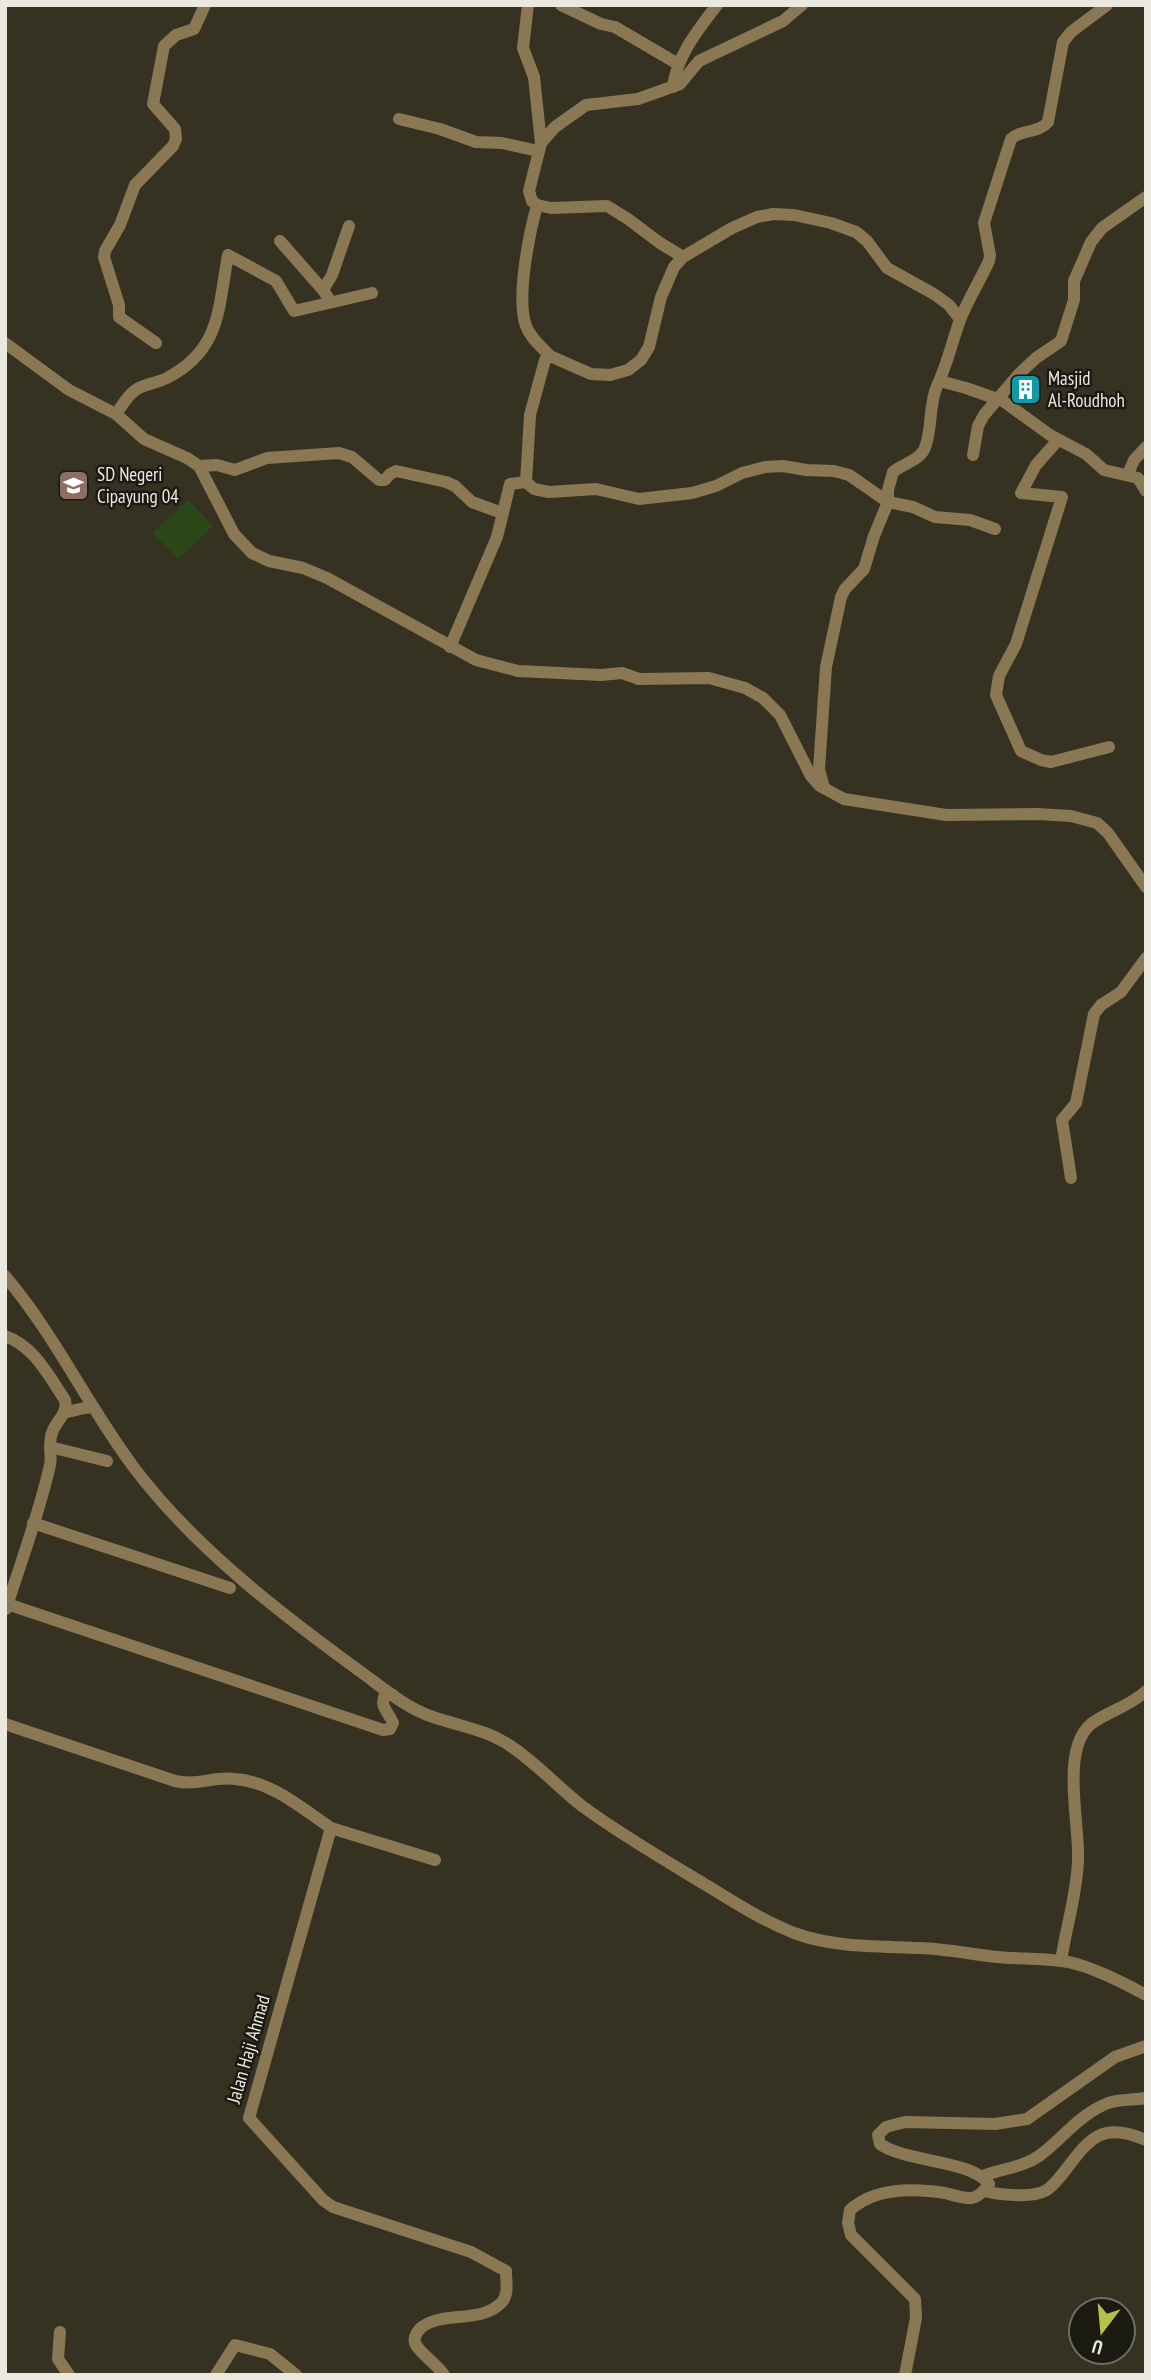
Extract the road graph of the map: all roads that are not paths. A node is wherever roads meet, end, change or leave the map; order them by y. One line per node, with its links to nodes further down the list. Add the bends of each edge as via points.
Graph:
1 (205, 5): 21 (street, via 194,29 176,35 164,46 153,104 175,129 173,146 135,185 105,251 119,317)
2 (528, 5): 10 (street, via 523,48 534,77)
3 (561, 5): 7 (street, via 615,27)
4 (717, 5): 7 (street)
5 (802, 5): 8 (street, via 783,21 699,61 684,82)
6 (1107, 5): 19 (street, via 1063,43 1048,122 1011,139 984,223 989,261)
7 (678, 64): 8 (street)
8 (673, 87): 10 (street, via 638,99 586,105 555,127)
9 (400, 119): 10 (street, via 476,142)
10 (539, 147): 12 (street, via 529,191)
11 (1146, 197): 24 (street, via 1094,237 1079,266 1061,341 1036,358)
12 (537, 205): 15 (street, via 607,206); 22 (street, via 523,317 535,342)
13 (349, 226): 16 (street)
14 (280, 241): 16 (street)
15 (683, 257): 19 (street, via 757,217 782,214 822,220 856,232 887,268 934,294); 22 (street, via 662,297 646,354 628,370 591,374)
16 (323, 290): 18 (street)
17 (372, 293): 18 (street)
18 (331, 302): 25 (street, via 294,311 276,281 228,255 206,348 186,368 133,392)
19 (960, 319): 23 (street)
20 (5, 343): 25 (street, via 69,390)
21 (156, 343)
22 (550, 356): 31 (street, via 531,408)
23 (940, 381): 24 (street); 33 (street, via 925,448 893,472)
24 (996, 399): 26 (street); 28 (street, via 978,426)
25 (116, 414): 29 (street, via 144,439)
26 (1058, 440): 30 (street, via 1086,454 1104,470); 37 (street, via 1036,465 1021,493 1062,497 996,695 1021,751 1051,762)
27 (1146, 447): 30 (street)
28 (973, 455)
29 (199, 466): 34 (street, via 235,470 267,458 339,453 352,457 379,480 396,471 446,482 472,502); 36 (street, via 234,534 252,552 327,578)
30 (1128, 474): 32 (street, via 1138,478)
31 (526, 482): 33 (street, via 539,491 596,489 639,499 692,493 749,471 783,466 845,473); 34 (street, via 510,484)
32 (1146, 491)
33 (888, 502): 35 (street); 38 (street, via 864,569 845,589 835,621 824,688 819,769)
34 (502, 513): 36 (street, via 487,563)
35 (995, 529)
36 (450, 647): 38 (street, via 476,660 518,671 622,673 639,679 709,678 735,684 775,708 807,771)
37 (1109, 747)
38 (824, 788): 39 (street, via 844,799 938,815 1037,814 1088,820 1108,833)
39 (1146, 887)
40 (1146, 958): 41 (street, via 1121,992 1094,1014 1076,1103 1062,1120)
41 (1071, 1178)
42 (5, 1276): 44 (street)
43 (5, 1336): 45 (street, via 30,1351 65,1400)
44 (94, 1408): 45 (street); 52 (street, via 137,1472 218,1557 303,1629)
45 (66, 1412): 46 (street, via 53,1430)
46 (50, 1447): 47 (street); 48 (street)
47 (107, 1461)
48 (33, 1523): 49 (street); 50 (street)
49 (230, 1588)
50 (6, 1607): 52 (street, via 383,1730 393,1723 383,1699)
51 (1146, 1691): 56 (street, via 1090,1724 1080,1740 1073,1778 1078,1860)
52 (393, 1695): 56 (street, via 426,1714 507,1744 623,1834 743,1908 791,1931 860,1947 925,1948)
53 (5, 1724): 54 (street, via 175,1781 198,1784 236,1779 255,1783 295,1801)
54 (331, 1828): 55 (street); 67 (street, Jalan Haji Ahmad, via 249,2118 333,2207 471,2252 506,2271 506,2294 501,2303 485,2312 424,2325 416,2334 415,2344)
55 (435, 1860)
56 (1061, 1961): 57 (street)
57 (1146, 1995)
58 (1146, 2046): 61 (street, via 1115,2057 1027,2119 995,2124 905,2122 886,2126 878,2135 880,2144 890,2151)
59 (1146, 2098): 61 (street, via 1109,2103 1073,2124 1039,2156 1020,2167)
60 (1146, 2140): 62 (street, via 1126,2132 1103,2133 1085,2145 1042,2193)
61 (983, 2176): 62 (street, via 989,2184)
62 (985, 2191): 68 (street, via 971,2198 888,2191 861,2200 850,2210 851,2235 915,2299)
63 (60, 2332): 64 (street, via 58,2359)
64 (69, 2375)
65 (216, 2375): 66 (street, via 235,2345 270,2354)
66 (296, 2375)
67 (444, 2375)
68 (905, 2375)

